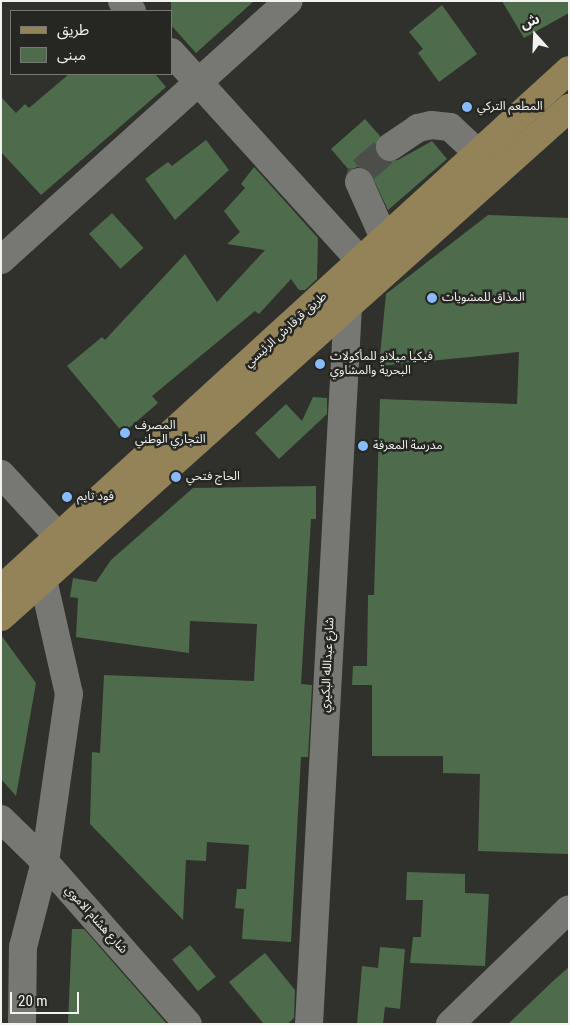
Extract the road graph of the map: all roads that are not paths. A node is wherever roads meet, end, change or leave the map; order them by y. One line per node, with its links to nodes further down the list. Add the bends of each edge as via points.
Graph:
1 (122, 1): 3 (street)
2 (290, 1): 6 (street)
3 (131, 10)
4 (172, 53): 6 (street)
5 (569, 70): 9 (main road, طريق قرقارش الرئيسي)
6 (199, 82): 12 (street); 13 (street)
7 (569, 108): 14 (main road, طريق قرقارش الرئيسي)
8 (390, 147): 9 (street, via 418,128 431,125 450,127)
9 (477, 152): 11 (main road, طريق قرقارش الرئيسي)
10 (359, 182): 11 (street)
11 (385, 240): 13 (main road, طريق قرقارش الرئيسي)
12 (1, 260)
13 (362, 263): 16 (main road, طريق قرقارش الرئيسي)
14 (348, 307): 17 (main road, طريق قرقارش الرئيسي); 27 (street, شارع عبدالله البكيري)
15 (1, 474): 16 (street)
16 (58, 536): 18 (main road, طريق قرقارش الرئيسي)
17 (43, 580): 19 (main road, طريق قرقارش الرئيسي); 21 (street, via 69,694)
18 (1, 589)
19 (1, 617)
20 (1, 819): 21 (street, شارع هشام الاموي)
21 (45, 862): 23 (street); 26 (street, شارع هشام الاموي)
22 (569, 909): 28 (street)
23 (24, 947): 24 (street); 25 (street)
24 (1, 966)
25 (22, 1024)
26 (188, 1024)
27 (309, 1024)
28 (450, 1024)

